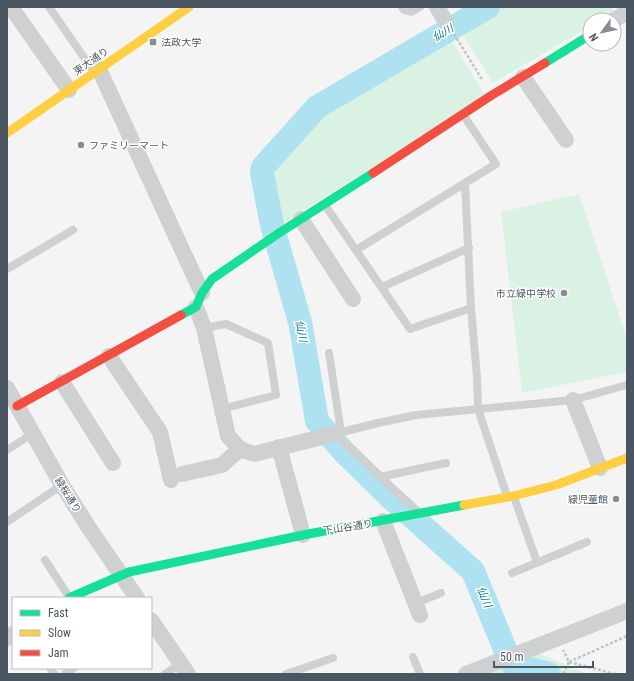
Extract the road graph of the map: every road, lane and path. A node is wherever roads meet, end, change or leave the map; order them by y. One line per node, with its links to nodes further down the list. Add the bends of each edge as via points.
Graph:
1 (12, 7): 11 (street)
2 (49, 7): 9 (lane)
3 (188, 7): 9 (street, 東大通り)
4 (402, 7): 5 (lane, via 411,12)
5 (420, 7)
6 (437, 7): 7 (street)
7 (450, 29): 12 (path)
8 (582, 40): 10 (street)
9 (97, 71): 11 (street, 東大通り); 25 (street)
10 (523, 77): 12 (street); 15 (street)
11 (69, 90): 14 (street, 東大通り)
12 (492, 95): 13 (street)
13 (463, 115): 16 (lane, via 496,164); 17 (street)
14 (7, 133)
15 (566, 140)
16 (465, 183): 20 (lane); 21 (lane)
17 (325, 205): 18 (street); 21 (lane)
18 (301, 220): 24 (street); 25 (street, via 212,279)
19 (73, 230): 22 (lane)
20 (468, 248): 23 (lane); 26 (lane)
21 (356, 250): 23 (lane)
22 (7, 268)
23 (382, 287): 26 (lane, via 410,329)
24 (353, 299)
25 (199, 300): 27 (street); 29 (street)
26 (471, 308): 36 (lane)
27 (204, 328): 35 (street); 35 (lane, via 226,324 268,344 276,395)
28 (329, 353): 37 (lane)
29 (110, 356): 30 (street); 40 (street, via 160,432 177,477 222,465)
30 (62, 382): 34 (street); 43 (street)
31 (627, 385): 33 (lane)
32 (7, 388): 34 (street, 緑桜通り)
33 (573, 400): 36 (lane); 45 (street)
34 (15, 407): 38 (street, 緑桜通り)
35 (222, 409): 40 (street, via 228,436)
36 (478, 409): 37 (lane, via 416,415); 48 (lane)
37 (338, 433): 39 (street); 46 (lane, via 340,438)
38 (32, 434): 41 (lane); 47 (street, 緑桜通り)
39 (279, 447): 40 (street, via 254,454); 52 (street)
40 (240, 449)
41 (7, 450)
42 (627, 458): 45 (street, 下山谷通り)
43 (113, 463)
44 (446, 463): 46 (lane)
45 (600, 468): 48 (street, 下山谷通り, via 556,486)
46 (380, 476): 49 (lane)
47 (62, 485): 51 (lane); 57 (street, 緑桜通り)
48 (510, 496): 49 (street, 下山谷通り); 55 (lane)
49 (418, 514): 50 (street, 下山谷通り)
50 (390, 520): 52 (street, 下山谷通り); 62 (street)
51 (7, 522)
52 (303, 535): 57 (street, 下山谷通り)
53 (586, 542): 55 (lane)
54 (45, 560): 59 (lane)
55 (537, 562): 56 (lane)
56 (512, 573)
57 (122, 575): 60 (street, 下山谷通り); 61 (street, 緑桜通り)
58 (441, 593): 62 (lane)
59 (68, 597)
60 (71, 597)
61 (136, 597)
62 (418, 609)
63 (627, 611): 66 (street)
64 (152, 621): 70 (street)
65 (627, 636): 69 (path)
66 (558, 639): 69 (path); 74 (street)
67 (413, 656): 73 (lane)
68 (333, 658): 72 (lane)
69 (569, 662): 75 (path); 76 (path)
70 (185, 669): 71 (lane)
71 (165, 674)
72 (286, 674)
73 (420, 674)
74 (466, 674)
75 (563, 674)
76 (616, 674)

